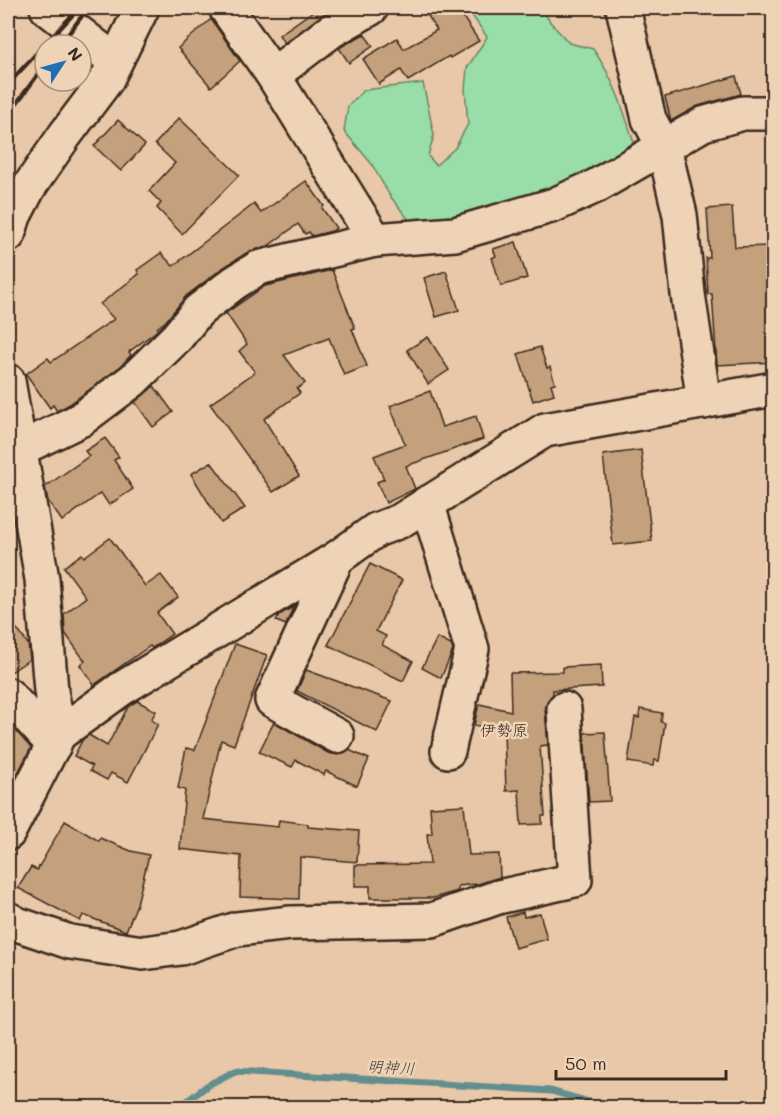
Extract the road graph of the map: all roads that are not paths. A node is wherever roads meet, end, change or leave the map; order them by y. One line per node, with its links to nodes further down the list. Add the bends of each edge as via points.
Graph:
1 (47, 8): 6 (street)
2 (142, 8): 6 (street)
3 (226, 8): 7 (street)
4 (371, 8): 7 (street, via 331,31)
5 (623, 8): 9 (street, via 649,119)
6 (115, 60): 10 (street, via 107,79 29,188)
7 (273, 75): 11 (street)
8 (774, 113): 9 (street, via 743,113 703,124)
9 (664, 147): 11 (street, via 554,205 455,234); 14 (street, via 680,215)
10 (8, 235)
11 (375, 240): 15 (street, via 258,268 198,311 133,380 80,420)
12 (8, 381): 15 (street)
13 (774, 389): 14 (street)
14 (704, 402): 16 (street, via 545,430)
15 (13, 452): 21 (street, via 42,579)
16 (428, 503): 17 (street, via 376,530); 22 (street, via 472,649)
17 (337, 558): 20 (street, via 273,700); 21 (street, via 121,689)
18 (8, 695): 21 (street)
19 (564, 709): 24 (street, via 575,880 498,897 432,920 291,923 237,929 181,948 143,953 70,942)
20 (337, 736)
21 (56, 739): 23 (street)
22 (448, 751)
23 (10, 821)
24 (8, 919)

